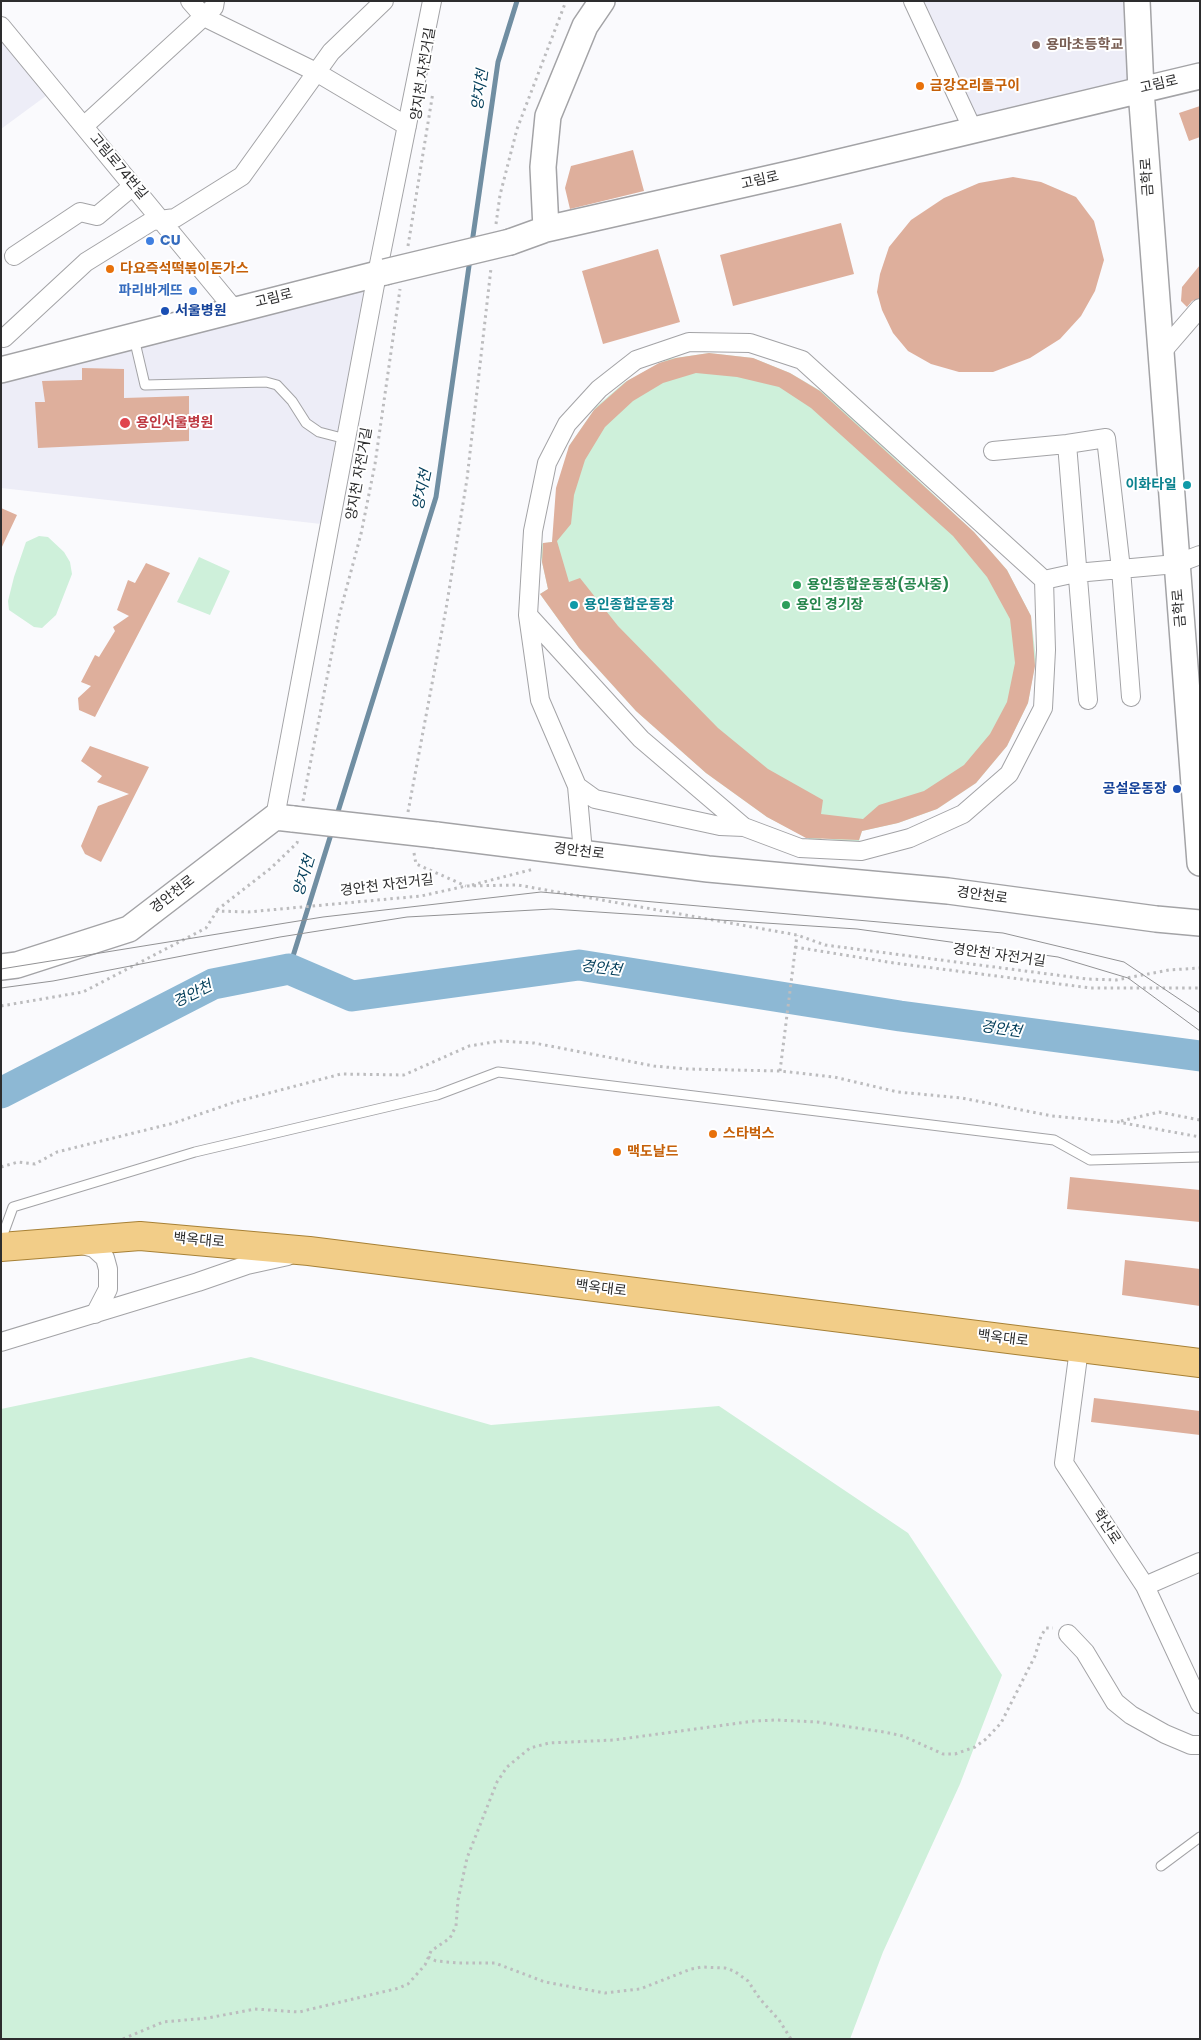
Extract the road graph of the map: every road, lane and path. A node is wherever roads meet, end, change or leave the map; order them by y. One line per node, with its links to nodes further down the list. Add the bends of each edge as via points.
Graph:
1 (190, 1): 9 (street)
2 (215, 1): 9 (street, via 214,7)
3 (384, 1): 11 (street, via 331,52)
4 (432, 1): 16 (street)
5 (566, 1): 21 (path, via 517,129 500,196)
6 (602, 1): 20 (street, via 585,26 548,116 543,167)
7 (913, 1): 17 (street)
8 (1137, 1): 14 (street, 금학로)
9 (204, 17): 11 (street); 15 (street)
10 (1, 26): 15 (street, 고림로74번길)
11 (316, 72): 16 (street); 19 (street, via 242,176 175,218)
12 (1200, 76): 14 (street, 고림로)
13 (434, 85): 22 (path, 양지천 자전거길)
14 (1141, 90): 17 (street, 고림로); 30 (street, 금학로)
15 (84, 126): 18 (street, 고림로74번길)
16 (407, 126): 25 (street)
17 (973, 130): 20 (street, 고림로)
18 (133, 186): 19 (street, 고림로74번길); 23 (street, via 96,216 80,212)
19 (162, 221): 27 (street, 고림로74번길); 28 (street, via 152,221 86,262)
20 (546, 229): 21 (street, 고림로)
21 (503, 237): 25 (street, 고림로, bridge)
22 (408, 249)
23 (14, 256)
24 (492, 261): 45 (path, via 468,479)
25 (387, 278): 27 (street, 고림로); 32 (street); 44 (path, 양지천 자전거길, via 394,315 373,473)
26 (1200, 308): 30 (street)
27 (234, 309): 29 (street, 고림로)
28 (2, 335): 31 (street)
29 (134, 335): 31 (street, 고림로); 32 (lane, via 145,385 266,382 277,385 306,423 319,432)
30 (1161, 353): 36 (street, 금학로)
31 (7, 368)
32 (346, 439): 44 (street)
33 (1067, 444): 34 (street); 37 (street, via 1106,438); 38 (street)
34 (993, 450)
35 (1200, 555): 36 (street)
36 (1176, 564): 37 (street); 48 (street, 금학로)
37 (1121, 569): 38 (street); 41 (street)
38 (1076, 573): 39 (street); 42 (street)
39 (1044, 580): 40 (street, via 802,360 750,343 689,342 636,360 599,389 566,424 547,464 533,531); 46 (street, via 1046,650 1043,708 1008,774 963,814 910,838 861,851 800,848)
40 (528, 615): 43 (street, via 540,700); 46 (street, via 641,739)
41 (1131, 697)
42 (1088, 700)
43 (577, 786): 46 (street, via 595,798 720,826); 49 (street)
44 (292, 819): 49 (street, 경안천로, bridge); 52 (path, 양지천 자전거길, via 297,843); 56 (street, 경안천로, via 129,929 17,965)
45 (406, 820)
46 (744, 827)
47 (412, 846): 51 (path, via 416,864)
48 (1200, 850): 50 (street, 금학로)
49 (575, 851): 51 (path, via 533,870); 53 (street, 경안천로, via 708,869 948,891)
50 (1200, 863)
51 (466, 886): 52 (path, 경안천 자전거길, via 421,896 248,912); 54 (path, 경안천 자전거길, via 518,885)
52 (217, 911): 59 (path, via 206,928 83,992)
53 (1200, 923)
54 (797, 935): 55 (path); 57 (path, 경안천 자전거길, via 825,945 1086,979 1116,980)
55 (795, 947): 58 (path, via 894,964 1091,988); 60 (path)
56 (1, 967)
57 (1200, 968)
58 (1200, 988)
59 (1, 1006)
60 (780, 1071)
61 (1200, 1120): 62 (path, via 1159,1112)
62 (1118, 1122)
63 (1200, 1157): 64 (lane, via 1090,1160 1054,1140 498,1072 436,1095 196,1152 13,1207)
64 (1, 1240)
65 (73, 1242): 66 (main road, 백옥대로); 67 (main road, 백옥대로, via 140,1236); 68 (street, via 94,1248 105,1258 108,1289)
66 (1, 1247)
67 (309, 1251): 68 (street, via 247,1265); 70 (main road, 백옥대로)
68 (95, 1314): 69 (street)
69 (1, 1342)
70 (1079, 1349): 71 (main road, 백옥대로); 73 (street, 학산로, via 1064,1463)
71 (1200, 1362)
72 (1200, 1562): 73 (street)
73 (1145, 1586): 75 (street, 학산로)
74 (1068, 1634): 76 (street, via 1085,1652 1115,1702 1125,1711 1165,1734 1191,1745); 79 (path, via 1058,1628 1046,1628 1001,1723 975,1747 955,1754 944,1754 903,1736 884,1732 817,1722 776,1720 614,1740 549,1743 530,1748 506,1767 497,1782 467,1858 456,1926 450,1938 431,1951)
75 (1198, 1697)
76 (1200, 1745)
77 (1200, 1837): 78 (lane)
78 (1161, 1866)
79 (428, 1957): 80 (path, via 416,1978 399,1988 299,2012 255,2010 163,2022); 81 (path, via 459,1963 496,1962 545,1982 604,1992 640,1989 691,1969 726,1968 748,1982)
80 (123, 2039)
81 (791, 2039)

